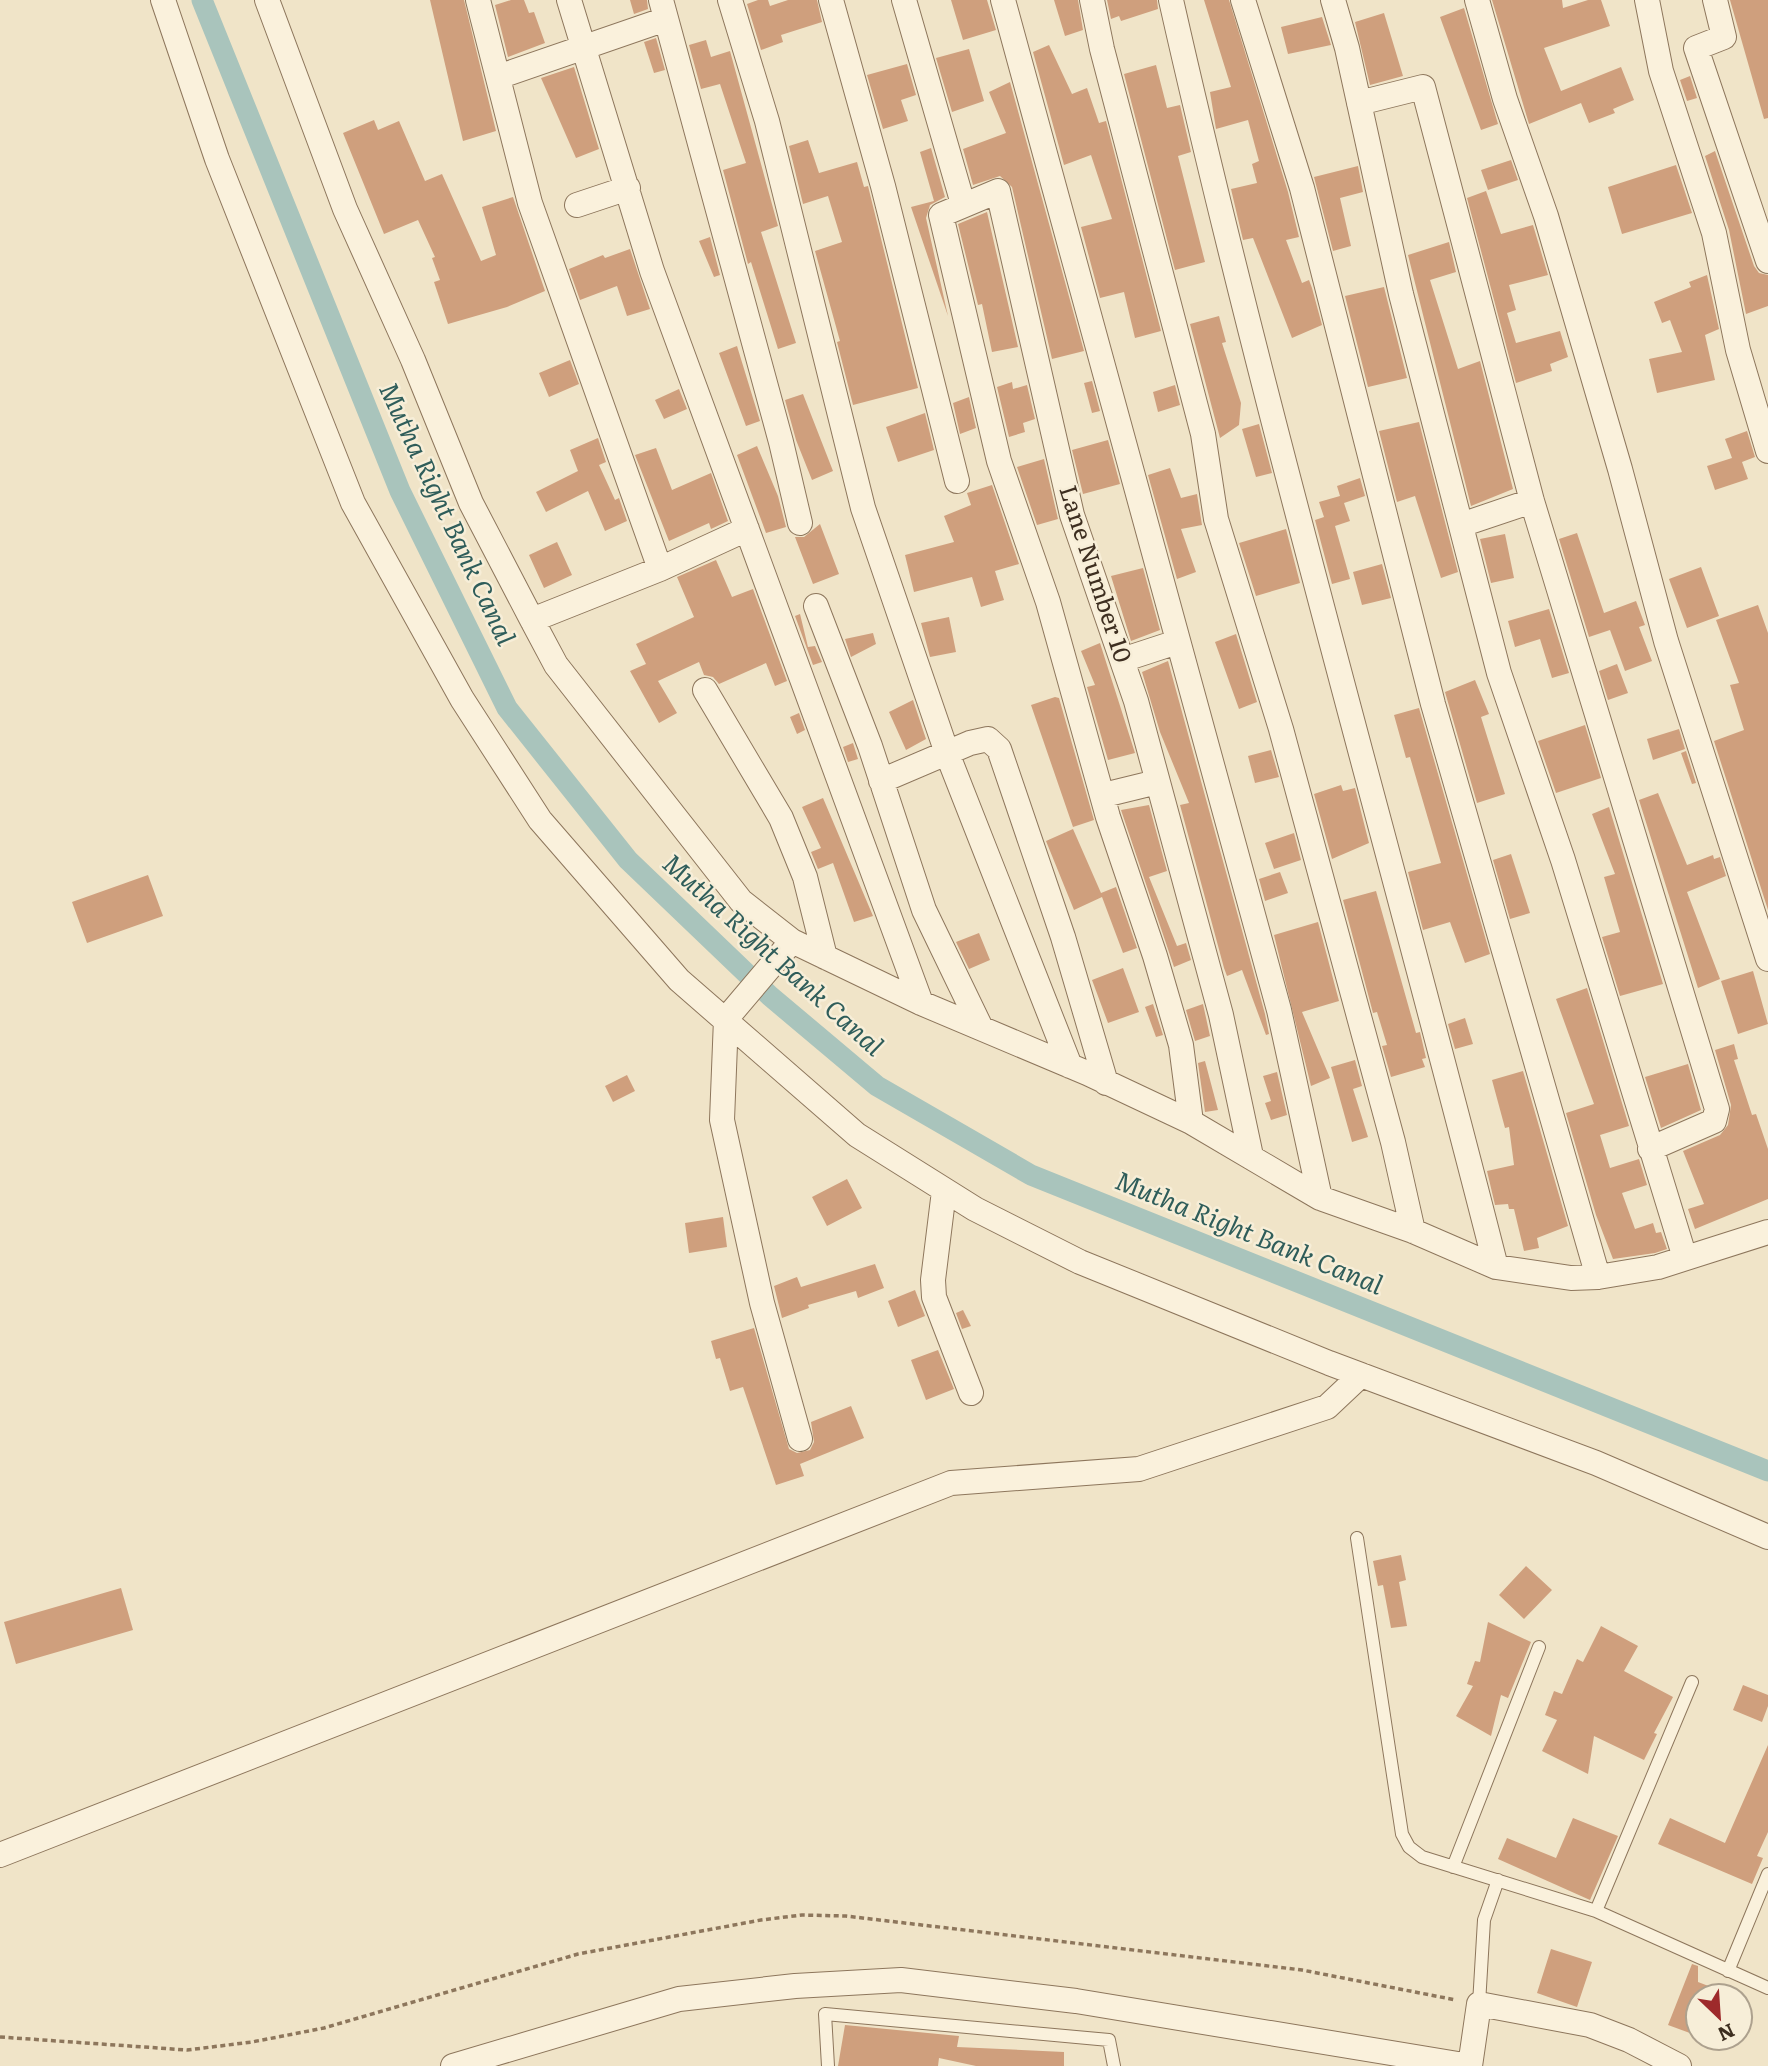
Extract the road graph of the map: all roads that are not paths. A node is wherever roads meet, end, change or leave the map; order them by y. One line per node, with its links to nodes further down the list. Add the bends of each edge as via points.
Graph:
1 (163, 0): 44 (street, via 217,159 352,503 462,699 540,820 679,980)
2 (267, 0): 32 (street, via 345,209 471,503)
3 (478, 0): 18 (street)
4 (569, 0): 17 (street)
5 (730, 0): 36 (street, via 766,121 855,480)
6 (831, 0): 25 (street)
7 (904, 0): 21 (street)
8 (1003, 0): 33 (street)
9 (1092, 0): 53 (street, via 1203,434 1216,519 1281,729)
10 (1171, 0): 56 (street, via 1217,204)
11 (1243, 0): 57 (street, via 1302,188 1433,704)
12 (1333, 0): 19 (street)
13 (1477, 0): 42 (street, via 1573,309 1666,641)
14 (1647, 0): 24 (street, via 1661,71 1714,233 1738,350)
15 (1715, 0): 23 (street, via 1724,37 1696,48)
16 (664, 10): 17 (street); 27 (street)
17 (584, 50): 18 (street); 20 (street)
18 (498, 76): 30 (street, via 530,204)
19 (1359, 103): 26 (street, via 1423,87); 28 (street, via 1401,294)
20 (628, 188): 22 (street); 29 (street, via 652,271)
21 (963, 204): 34 (street, Lane Number 10, via 998,191 1072,515); 39 (street, via 941,215 999,461 1048,602)
22 (577, 205)
23 (1768, 261)
24 (1768, 451)
25 (957, 481)
26 (1532, 501): 28 (street); 49 (street, via 1717,1109 1714,1121)
27 (800, 523)
28 (1461, 525): 49 (street, via 1499,673 1563,860)
29 (747, 529): 30 (street); 43 (street)
30 (660, 569): 32 (street)
31 (816, 606): 37 (street)
32 (532, 620): 40 (street, via 556,666 642,779)
33 (1177, 642): 34 (street); 52 (street, via 1279,1010)
34 (1122, 660): 38 (street, Lane Number 10)
35 (705, 690): 41 (street, via 781,818 804,877)
36 (947, 753): 37 (street); 46 (street); 47 (street, via 988,739 999,749 1063,937)
37 (881, 781): 45 (street, via 923,910)
38 (1157, 782): 39 (street); 50 (street, Lane Number 10, via 1221,1015)
39 (1104, 795): 48 (street, via 1181,1045)
40 (784, 950): 41 (street); 44 (street)
41 (825, 957): 43 (street)
42 (1768, 959)
43 (921, 1003): 45 (street)
44 (732, 1011): 51 (street, via 857,1135); 60 (street, via 722,1120 725,1140 762,1303)
45 (981, 1028): 46 (street)
46 (1070, 1066): 47 (street)
47 (1106, 1083): 48 (street)
48 (1191, 1122): 50 (street)
49 (1650, 1149): 55 (street)
50 (1251, 1156): 52 (street)
51 (944, 1191): 58 (street, via 1080,1262); 59 (street, via 934,1297)
52 (1320, 1198): 53 (street)
53 (1413, 1231): 56 (street)
54 (1768, 1232): 55 (street)
55 (1685, 1258): 57 (street)
56 (1496, 1267): 57 (street, via 1571,1278)
57 (1598, 1277)
58 (1361, 1375): 61 (street, via 1596,1463); 65 (street, via 1327,1407 1139,1469 951,1483)
59 (971, 1393)
60 (800, 1439)
61 (1768, 1537)
62 (1357, 1538): 66 (lane, via 1402,1834 1422,1857)
63 (1539, 1647): 66 (lane)
64 (1692, 1682): 69 (lane)
65 (0, 1854)
66 (1453, 1867): 68 (lane)
67 (1768, 1874): 70 (lane)
68 (1497, 1880): 69 (lane); 72 (lane, via 1484,1920)
69 (1596, 1911): 70 (lane)
70 (1728, 1971): 71 (lane)
71 (1768, 1988)
72 (1479, 2004): 76 (street); 77 (street, via 1590,2025)
73 (453, 2066): 76 (street, via 679,1999 901,1980 1076,2001)
74 (828, 2066): 75 (lane, via 825,2014 1109,2040)
75 (1114, 2066)
76 (1470, 2066)
77 (1679, 2066)

